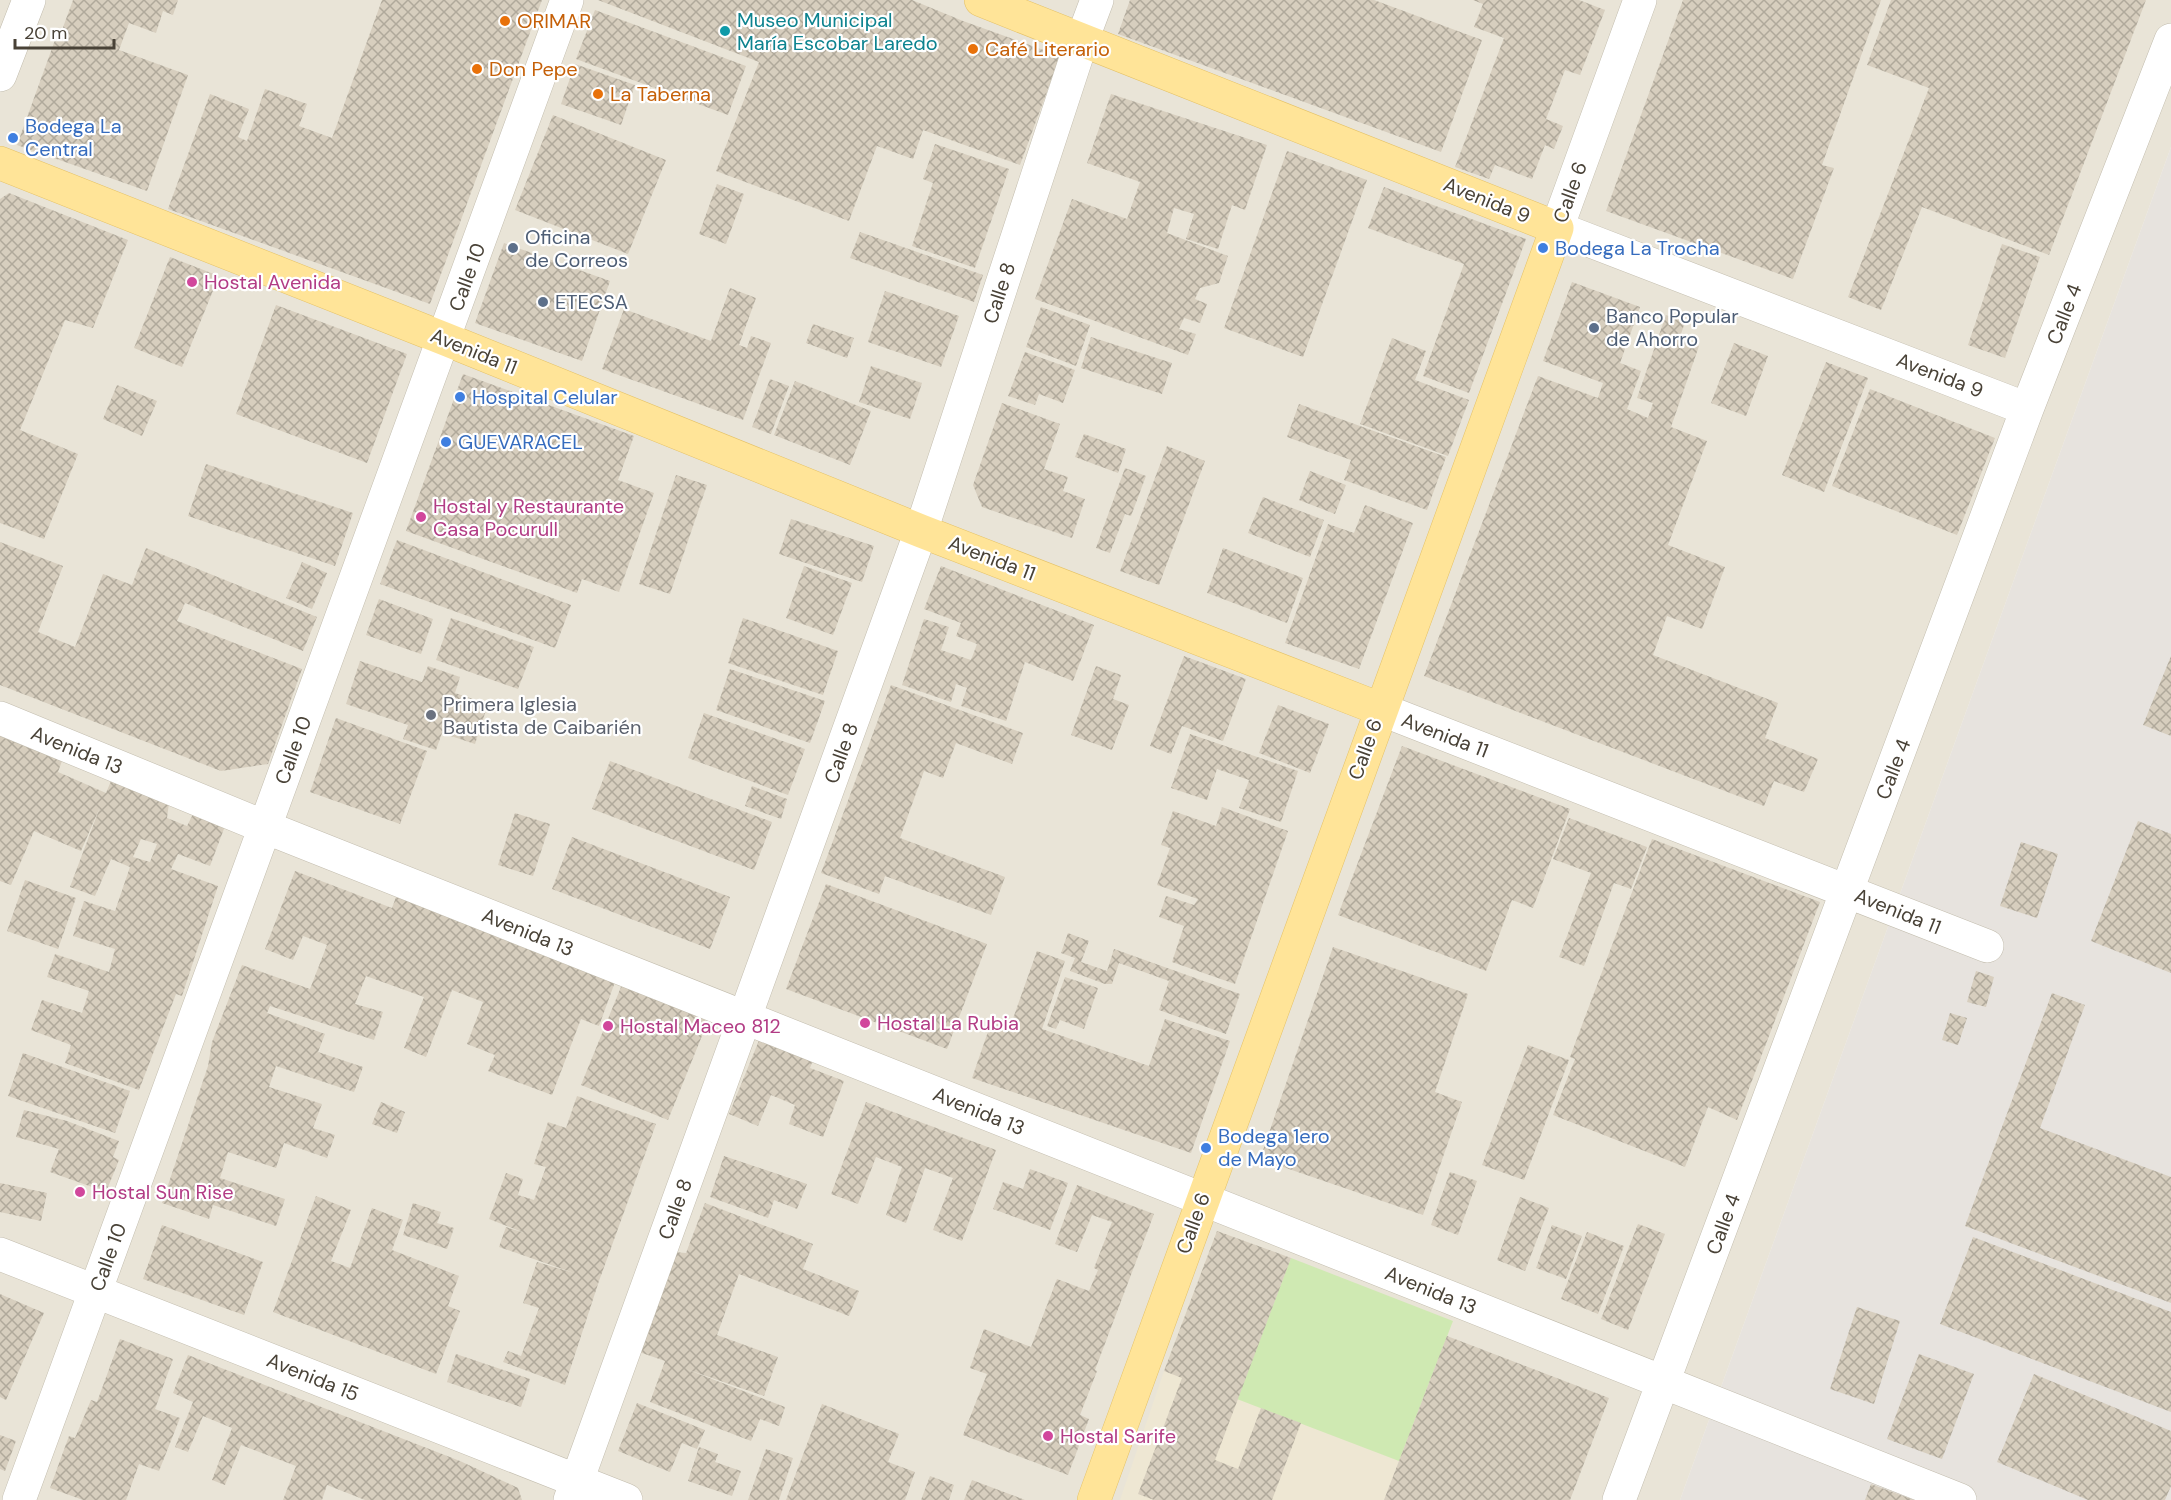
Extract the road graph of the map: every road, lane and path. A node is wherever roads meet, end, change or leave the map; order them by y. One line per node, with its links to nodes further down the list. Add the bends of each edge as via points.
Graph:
1 (29, 0): 8 (street)
2 (567, 0): 11 (street, Calle 10)
3 (981, 0): 6 (main road, Avenida 9)
4 (1097, 0): 6 (street, Calle 8)
5 (1640, 0): 10 (street, Calle 6)
6 (1082, 40): 10 (main road, Avenida 9); 13 (street, Calle 8)
7 (2171, 40): 12 (street, Calle 4)
8 (0, 75)
9 (0, 163): 11 (main road, Avenida 11)
10 (1557, 228): 12 (street, Avenida 9); 14 (main road, Calle 6)
11 (445, 339): 13 (main road, Avenida 11); 16 (street, Calle 10)
12 (2027, 409): 17 (street, Calle 4)
13 (921, 531): 14 (main road, Avenida 11); 19 (street, Calle 8)
14 (1380, 709): 17 (street, Avenida 11); 20 (main road, Calle 6)
15 (0, 718): 16 (street, Avenida 13)
16 (265, 827): 19 (street, Avenida 13); 22 (street, Calle 10)
17 (1847, 891): 18 (street, Avenida 11); 23 (street, Calle 4)
18 (1987, 946)
19 (745, 1018): 20 (street, Avenida 13); 24 (street, Calle 8)
20 (1202, 1199): 23 (street, Avenida 13); 27 (main road, Calle 6)
21 (0, 1254): 22 (street, Avenida 15)
22 (95, 1291): 24 (street, Avenida 15); 25 (street, Calle 10)
23 (1664, 1382): 28 (street, Calle 4); 29 (street, Avenida 13)
24 (574, 1490): 26 (street, Avenida 15)
25 (20, 1500)
26 (626, 1500)
27 (1094, 1500)
28 (1620, 1500)
29 (1960, 1500)

